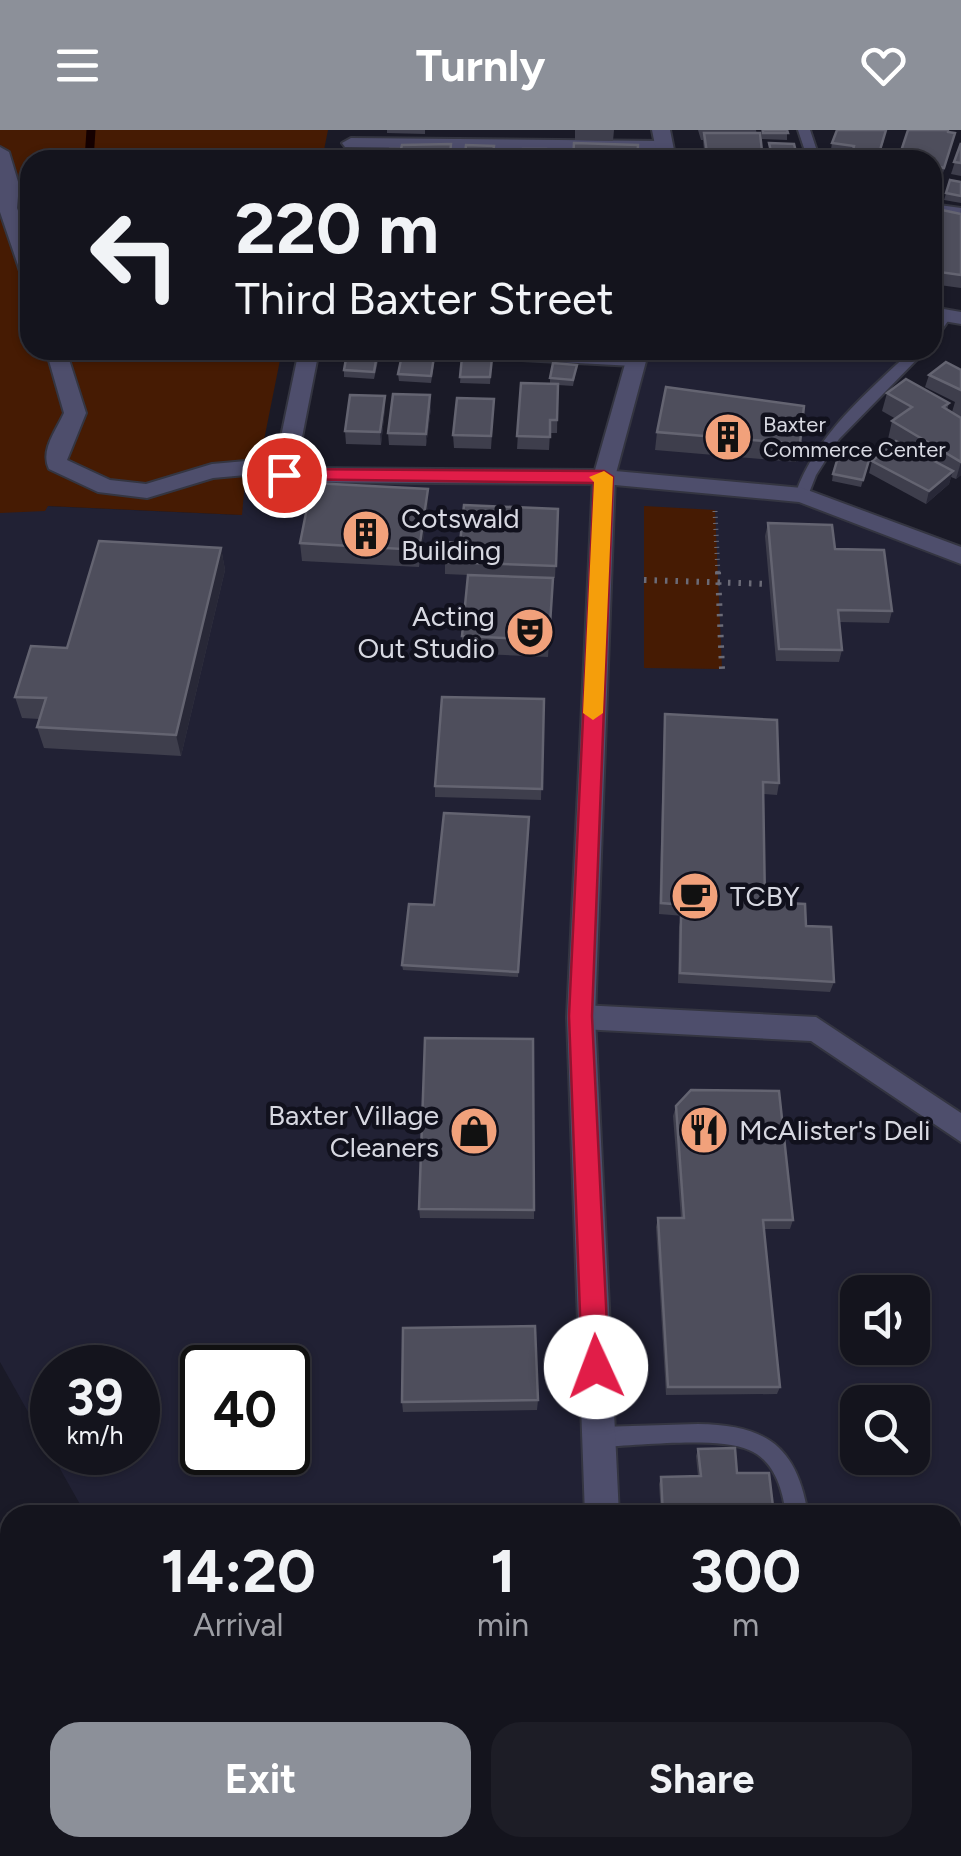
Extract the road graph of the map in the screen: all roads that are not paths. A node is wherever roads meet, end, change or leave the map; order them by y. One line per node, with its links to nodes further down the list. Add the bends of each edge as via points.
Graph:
1 (351, 144): 3 (street)
2 (664, 145): 4 (street)
3 (469, 150)
4 (553, 150)
5 (0, 152): 6 (street)
6 (20, 242)
7 (59, 360): 11 (street, via 75,413 55,455 69,473 148,492 212,471)
8 (307, 360): 11 (street)
9 (635, 360): 12 (street)
10 (910, 360): 13 (lane, via 842,428 806,476)
11 (284, 475): 12 (street)
12 (604, 477): 13 (street); 15 (street)
13 (802, 494): 14 (street)
14 (960, 553)
15 (581, 1016): 16 (street, via 816,1029); 17 (street)
16 (961, 1128)
17 (598, 1437): 18 (street); 19 (lane, via 750,1439 776,1459 794,1486)
18 (601, 1505)
19 (796, 1505)
20 (0, 1696): 21 (highway)
21 (0, 1714)

